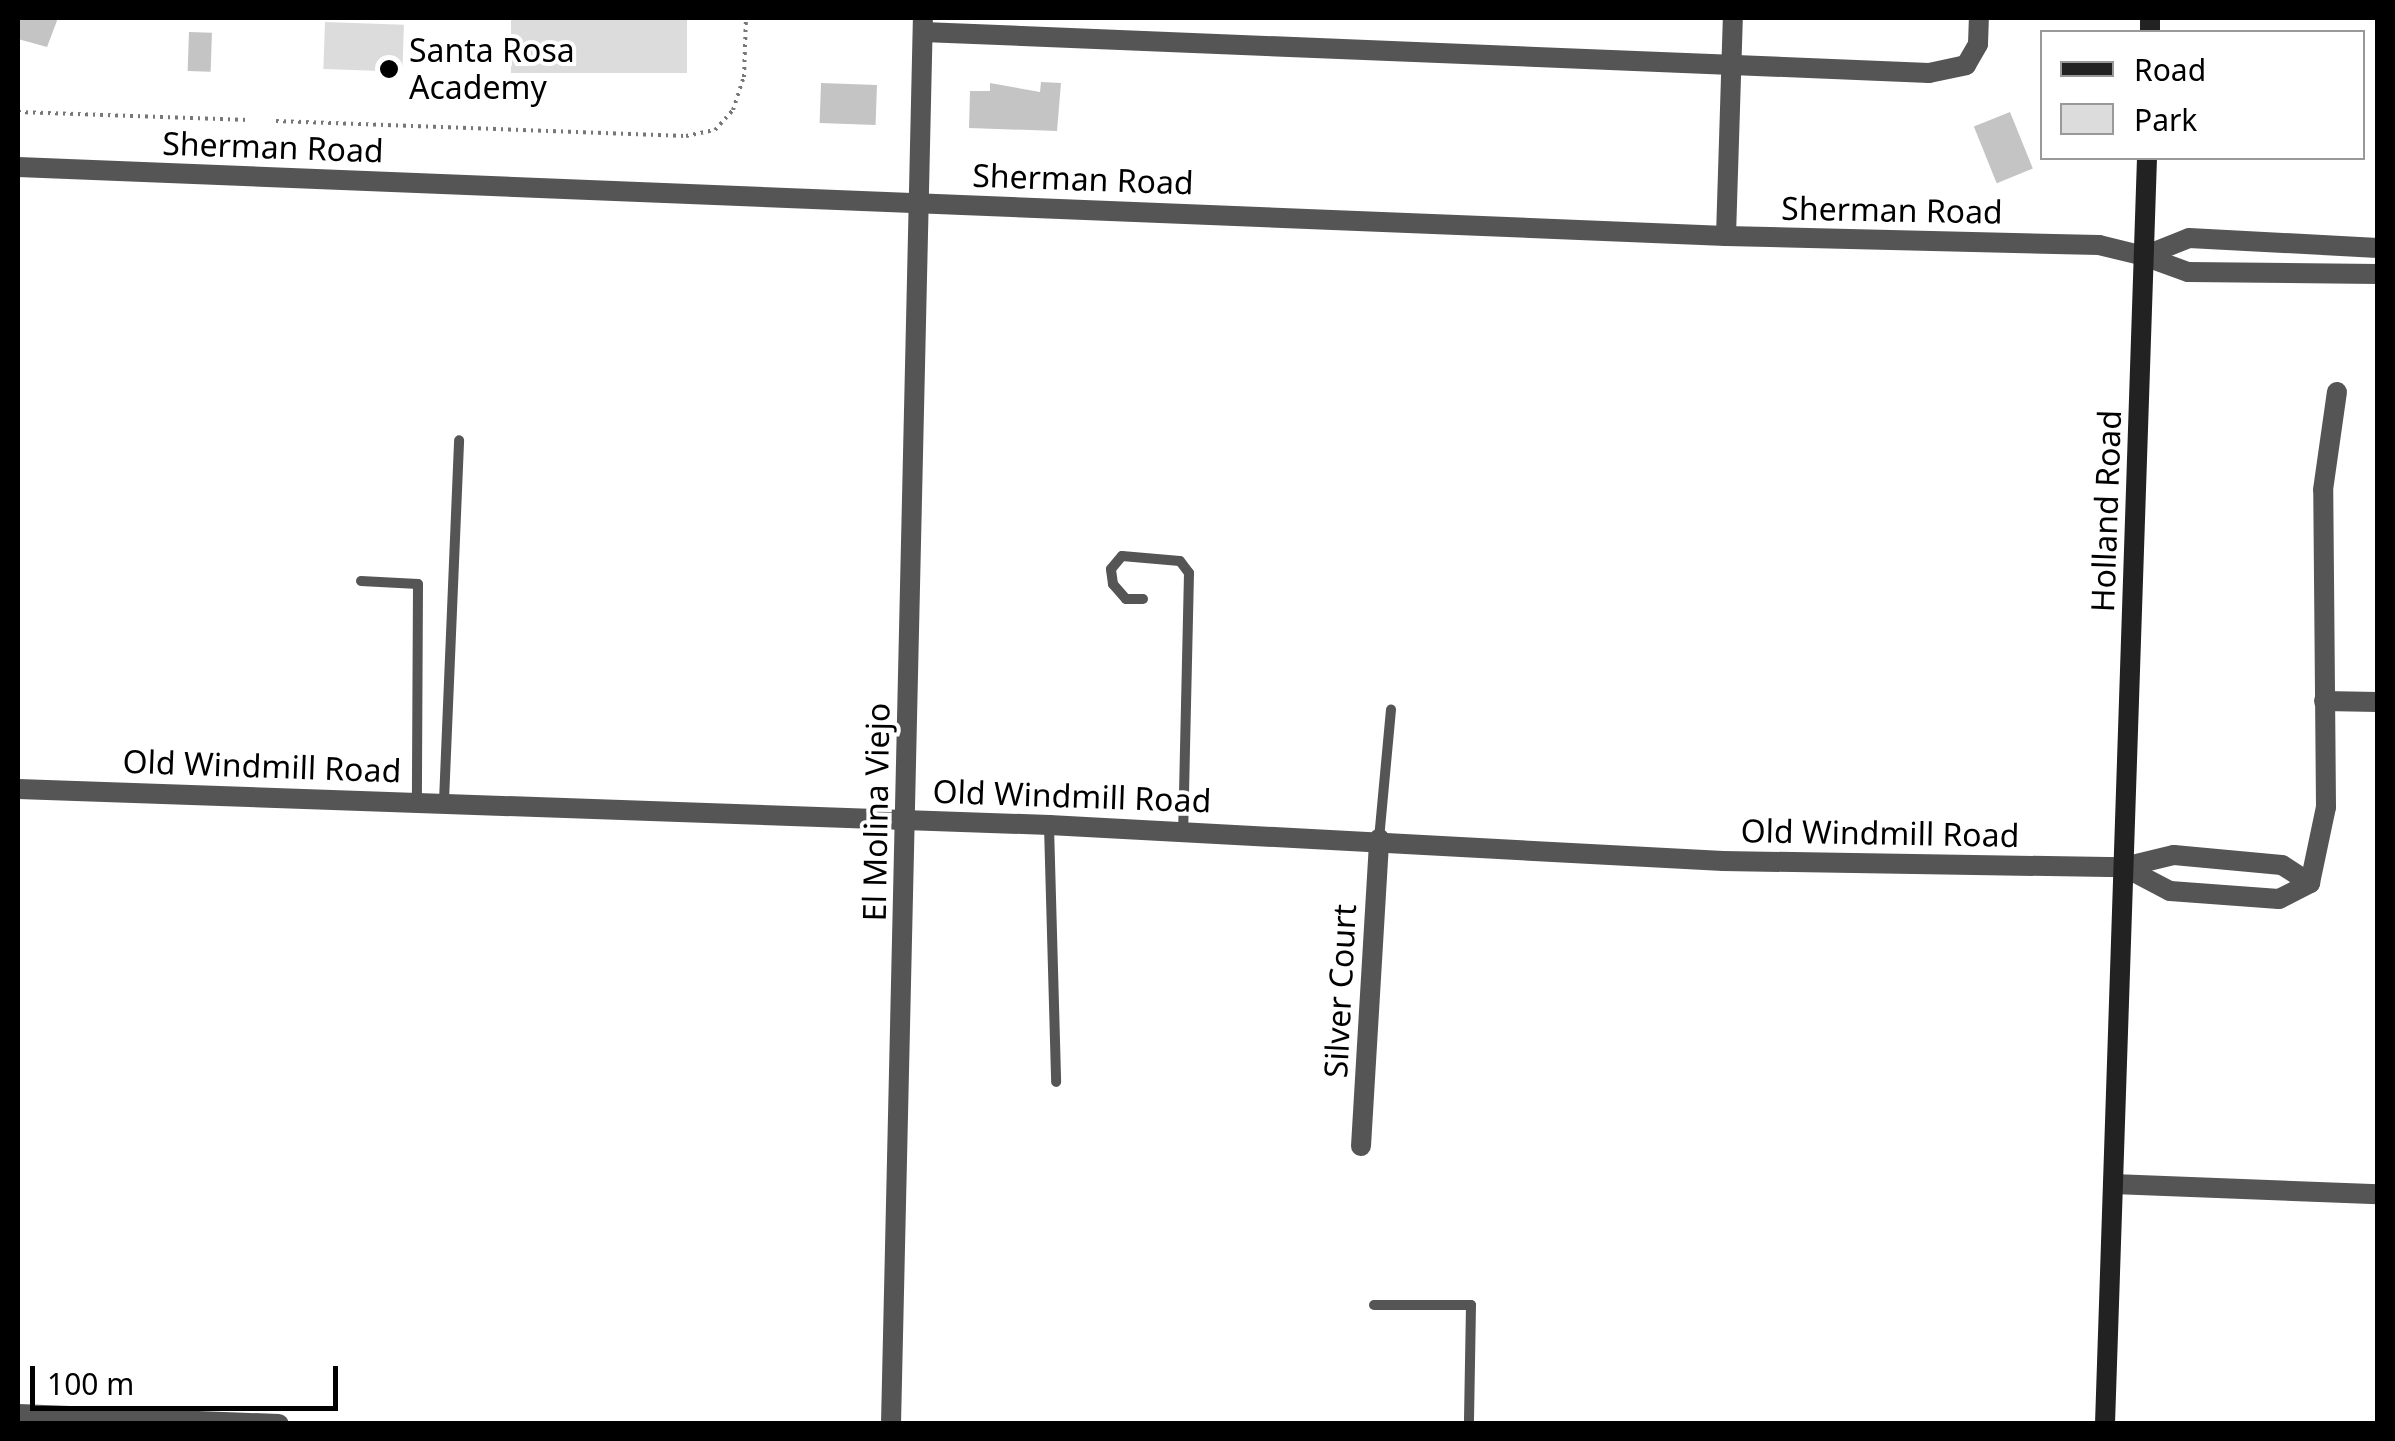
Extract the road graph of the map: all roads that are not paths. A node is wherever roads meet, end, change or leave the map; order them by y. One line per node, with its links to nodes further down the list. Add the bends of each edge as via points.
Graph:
1 (1733, 18): 4 (street)
2 (1979, 18): 4 (street, via 1978,44 1966,65 1929,72)
3 (923, 25): 4 (street); 7 (street, El Molina Viejo)
4 (1731, 66): 8 (street)
5 (2147, 160): 10 (main road, Holland Road)
6 (18, 167): 7 (street, Sherman Road)
7 (916, 202): 8 (street, Sherman Road); 22 (street, El Molina Viejo)
8 (1726, 236): 10 (street, Sherman Road, via 2099,244)
9 (2378, 248): 10 (street, via 2189,238)
10 (2144, 256): 11 (street, Sherman Road, via 2188,272); 26 (main road, Holland Road)
11 (2378, 274)
12 (2337, 392): 16 (street, via 2323,490)
13 (459, 440): 21 (lane)
14 (361, 581): 20 (lane, via 418,584)
15 (1142, 599): 24 (lane, via 1126,599 1113,584 1111,569 1122,556 1180,561 1190,574)
16 (2324, 701): 17 (street); 27 (street, via 2326,806)
17 (2378, 702)
18 (1391, 710): 25 (lane)
19 (18, 788): 20 (street, Old Windmill Road)
20 (417, 801): 21 (street, Old Windmill Road)
21 (444, 801): 22 (street, Old Windmill Road)
22 (907, 819): 23 (street, Old Windmill Road); 35 (street, El Molina Viejo)
23 (1049, 825): 24 (street, Old Windmill Road); 28 (lane)
24 (1183, 830): 25 (street, Old Windmill Road)
25 (1379, 839): 26 (street, Old Windmill Road, via 1724,861); 29 (street, Silver Court)
26 (2124, 868): 27 (street, via 2174,855 2282,865); 27 (street, via 2173,891 2279,898); 30 (main road, Holland Road)
27 (2310, 883)
28 (1056, 1082)
29 (1361, 1146)
30 (2114, 1184): 31 (street); 37 (main road, Holland Road)
31 (2378, 1194)
32 (1374, 1305): 36 (lane, via 1471,1305)
33 (18, 1414): 34 (street)
34 (279, 1424)
35 (891, 1424)
36 (1469, 1424)
37 (2105, 1424)

